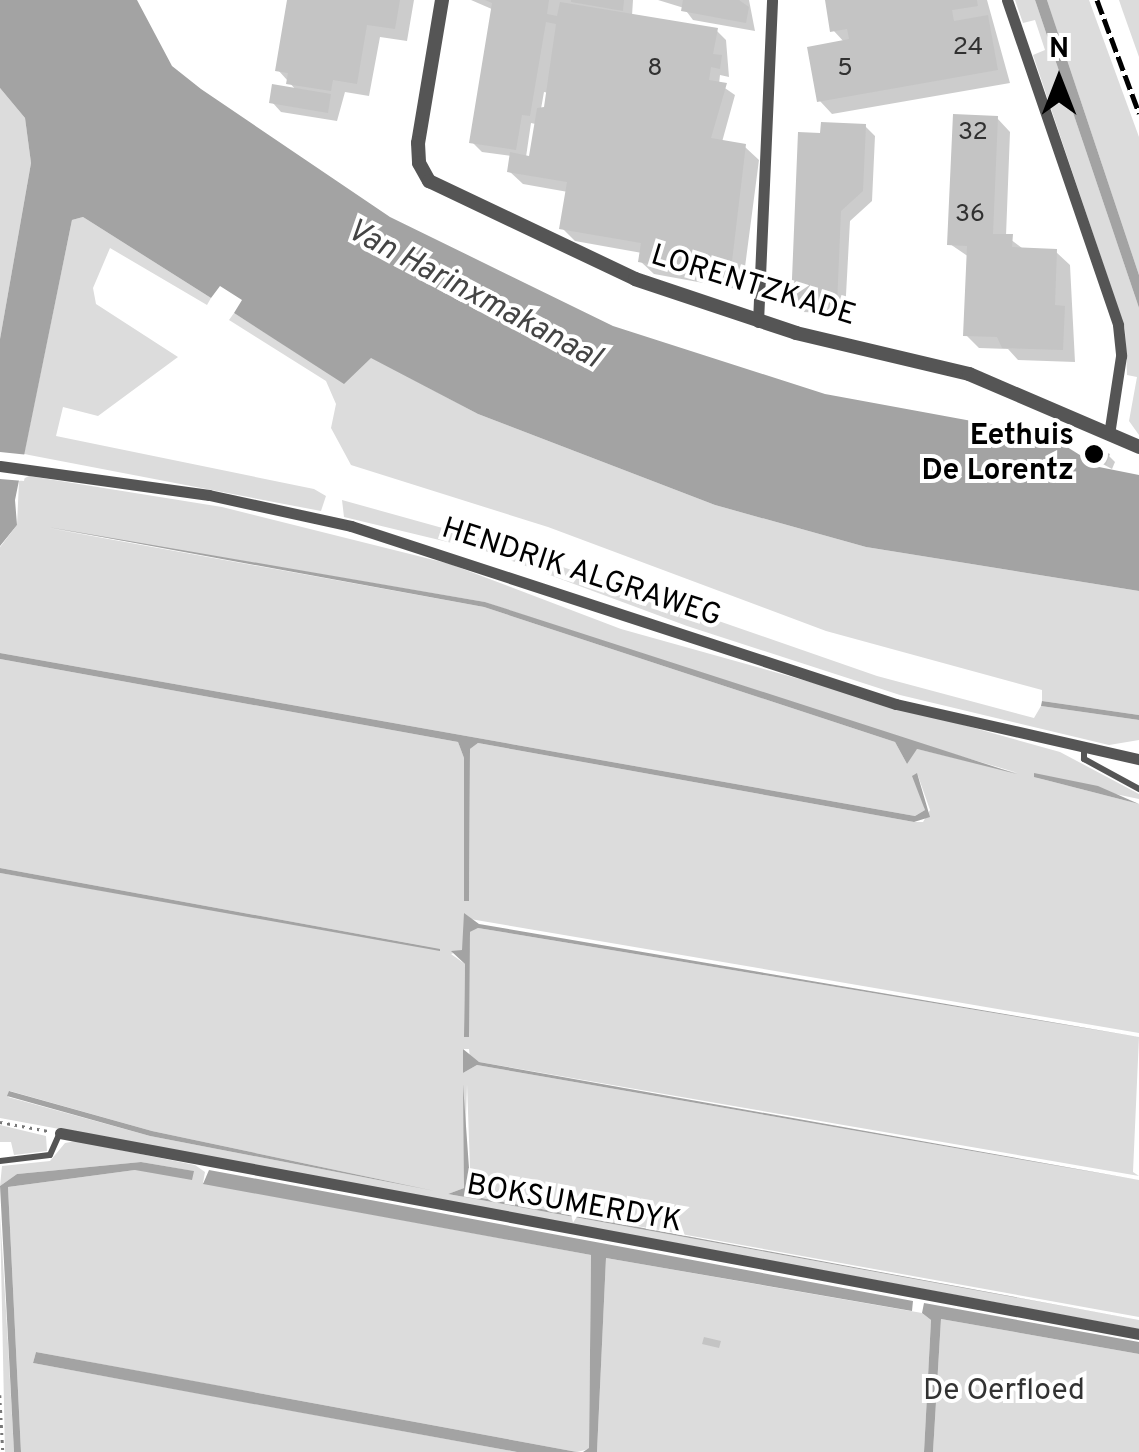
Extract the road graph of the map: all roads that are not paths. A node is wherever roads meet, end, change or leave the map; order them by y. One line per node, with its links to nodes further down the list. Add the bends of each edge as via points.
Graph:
1 (442, 0): 4 (street, LORENTZKADE, via 418,143 422,172 439,187 598,264)
2 (772, 0): 4 (street)
3 (1007, 0): 5 (street, via 1118,326 1121,356)
4 (758, 322): 5 (street, LORENTZKADE, via 968,374)
5 (1108, 434): 6 (street, LORENTZKADE)
6 (1139, 448)
7 (0, 466): 8 (street, HENDRIK ALGRAWEG, via 209,495 351,526 896,704)
8 (1084, 748): 9 (street, HENDRIK ALGRAWEG); 10 (lane, via 1084,759)
9 (1139, 759)
10 (1139, 789)
11 (60, 1133): 12 (lane, via 50,1156); 13 (street, BOKSUMERDYK)
12 (0, 1160)
13 (1139, 1334)

